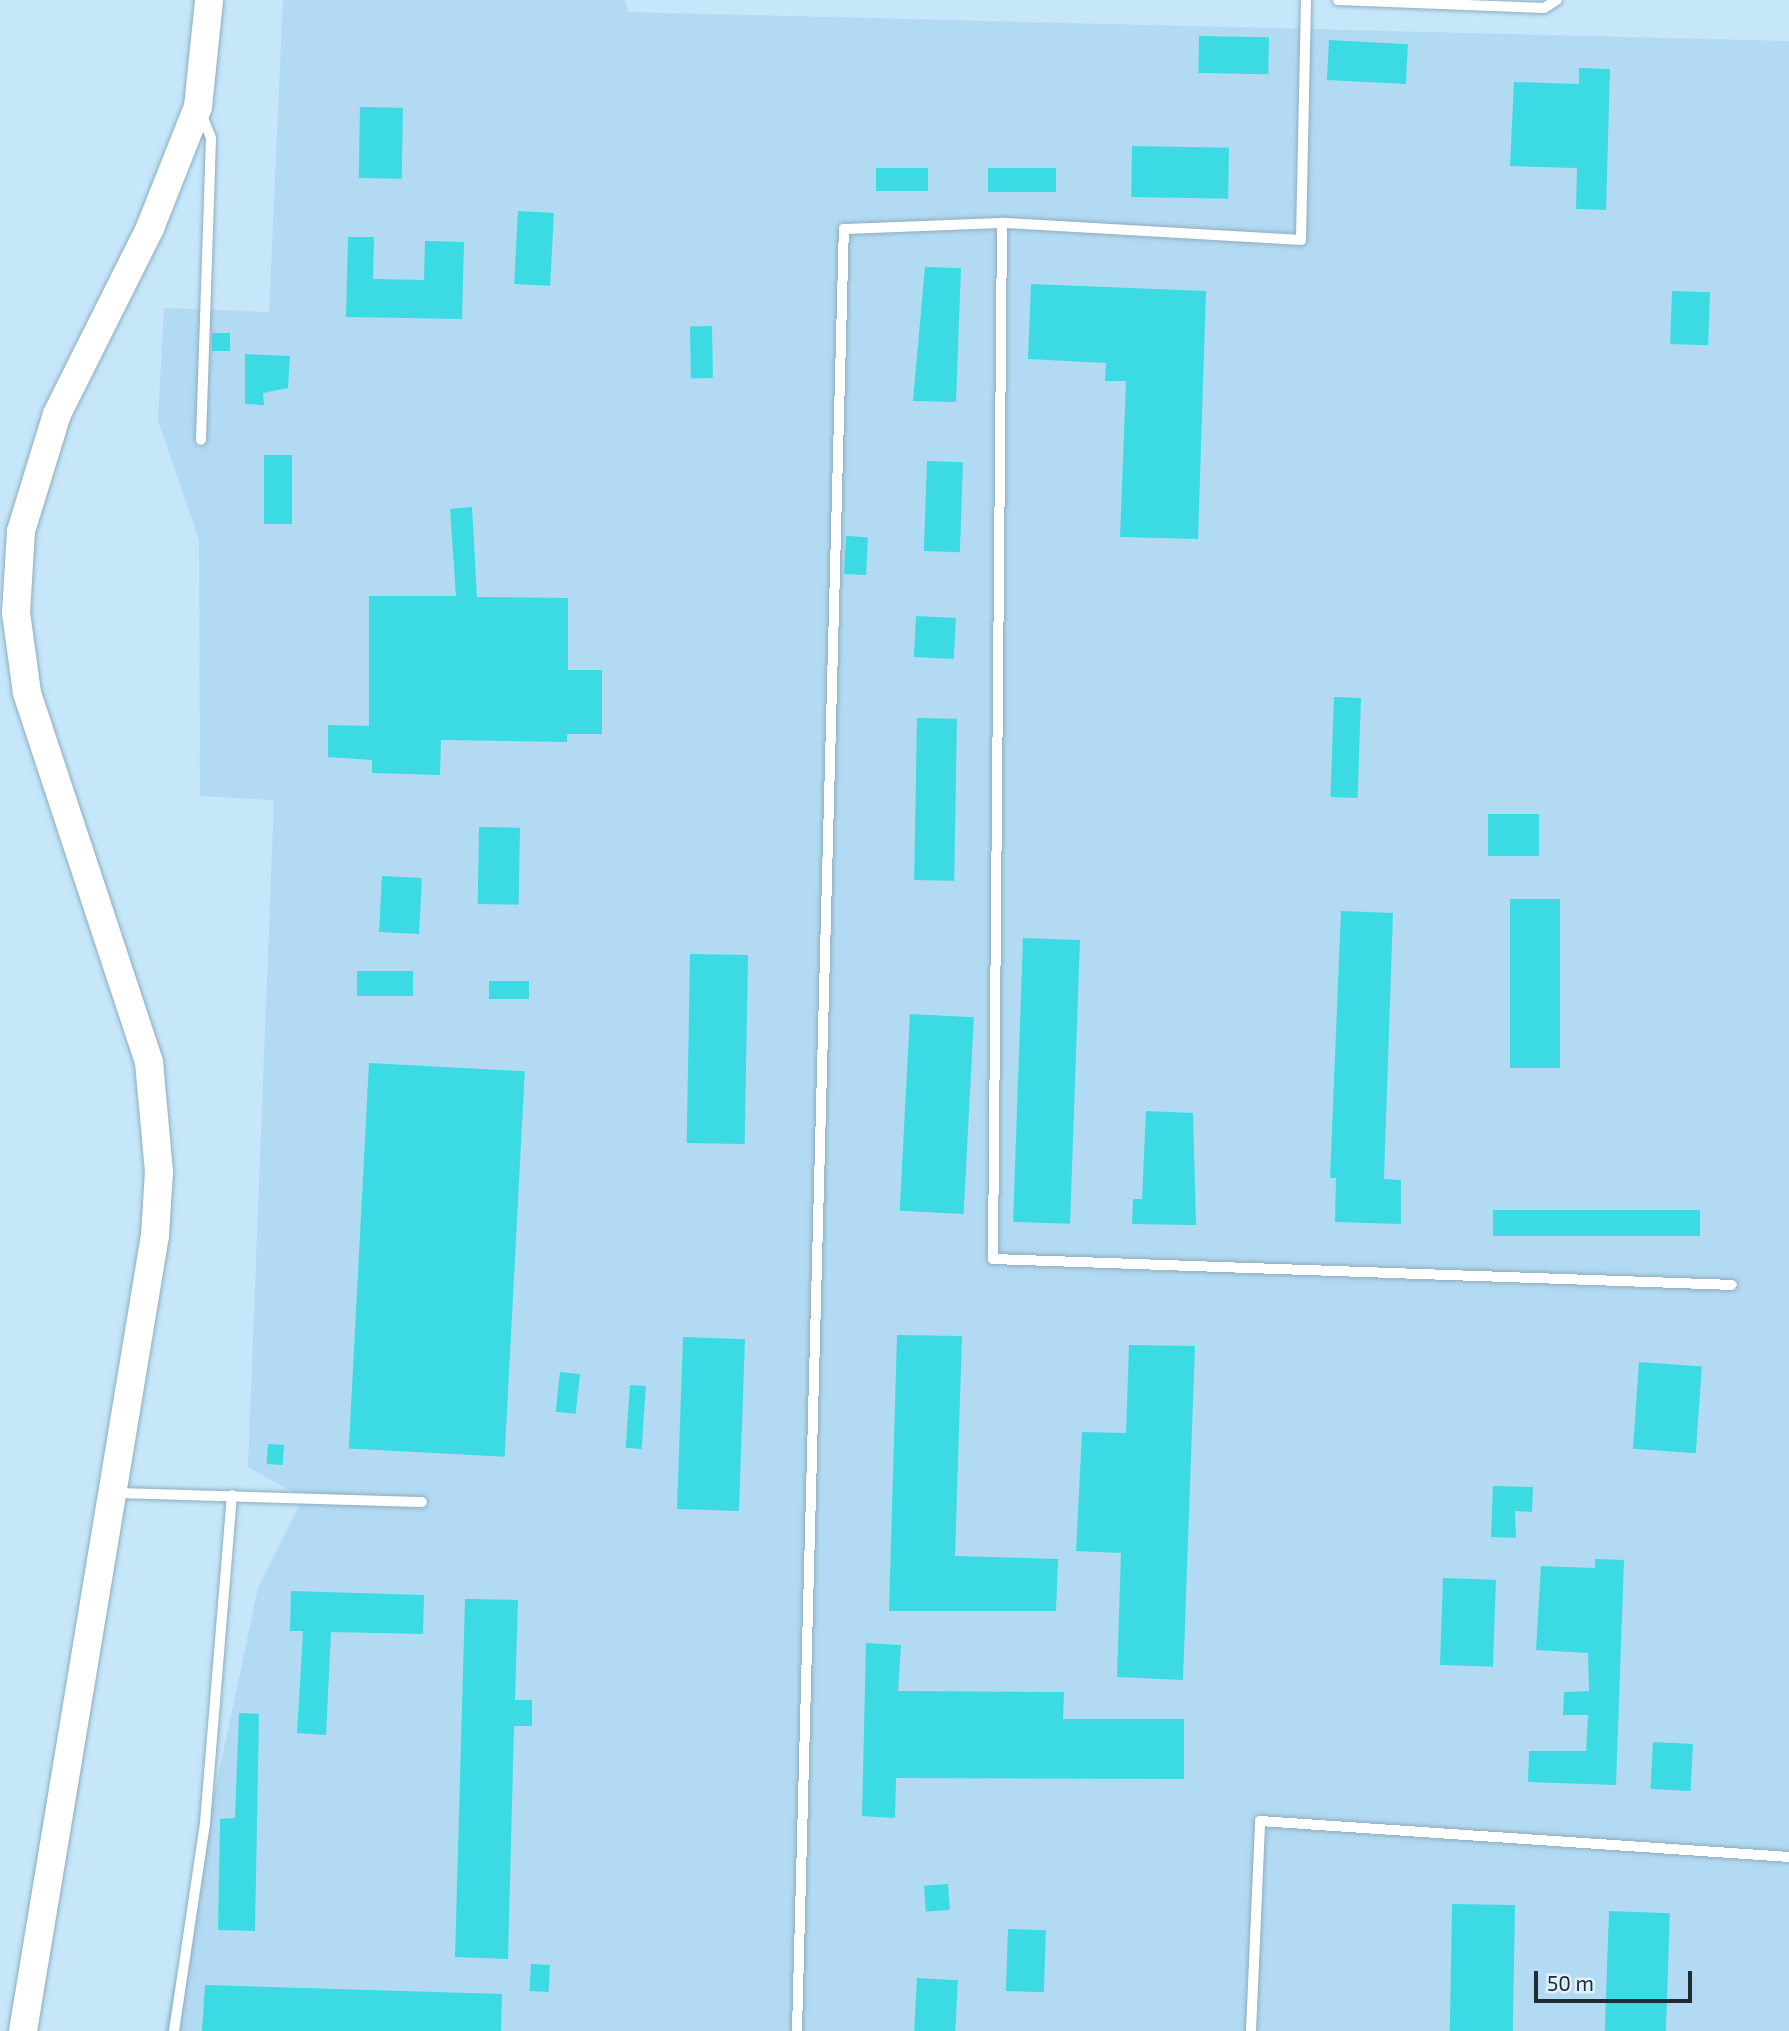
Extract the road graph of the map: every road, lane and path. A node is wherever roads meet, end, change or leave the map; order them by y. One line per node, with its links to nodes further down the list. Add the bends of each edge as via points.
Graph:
1 (209, 0): 6 (street)
2 (1306, 0): 7 (lane, via 1301,240)
3 (1338, 0): 5 (lane)
4 (1556, 0): 5 (lane, via 1544,8)
5 (1383, 1)
6 (198, 107): 8 (lane, via 211,138); 10 (street, via 150,228 57,414 21,531 16,613 27,693 138,1022 157,1107 155,1235)
7 (1002, 223): 9 (lane, via 993,1259); 16 (lane, via 844,229)
8 (201, 440)
9 (1732, 1285)
10 (109, 1493): 11 (lane); 14 (street)
11 (232, 1495): 12 (lane); 15 (lane, via 205,1823)
12 (422, 1502)
13 (1789, 1857): 17 (lane, via 1261,1821)
14 (23, 2031)
15 (174, 2031)
16 (797, 2031)
17 (1251, 2031)

